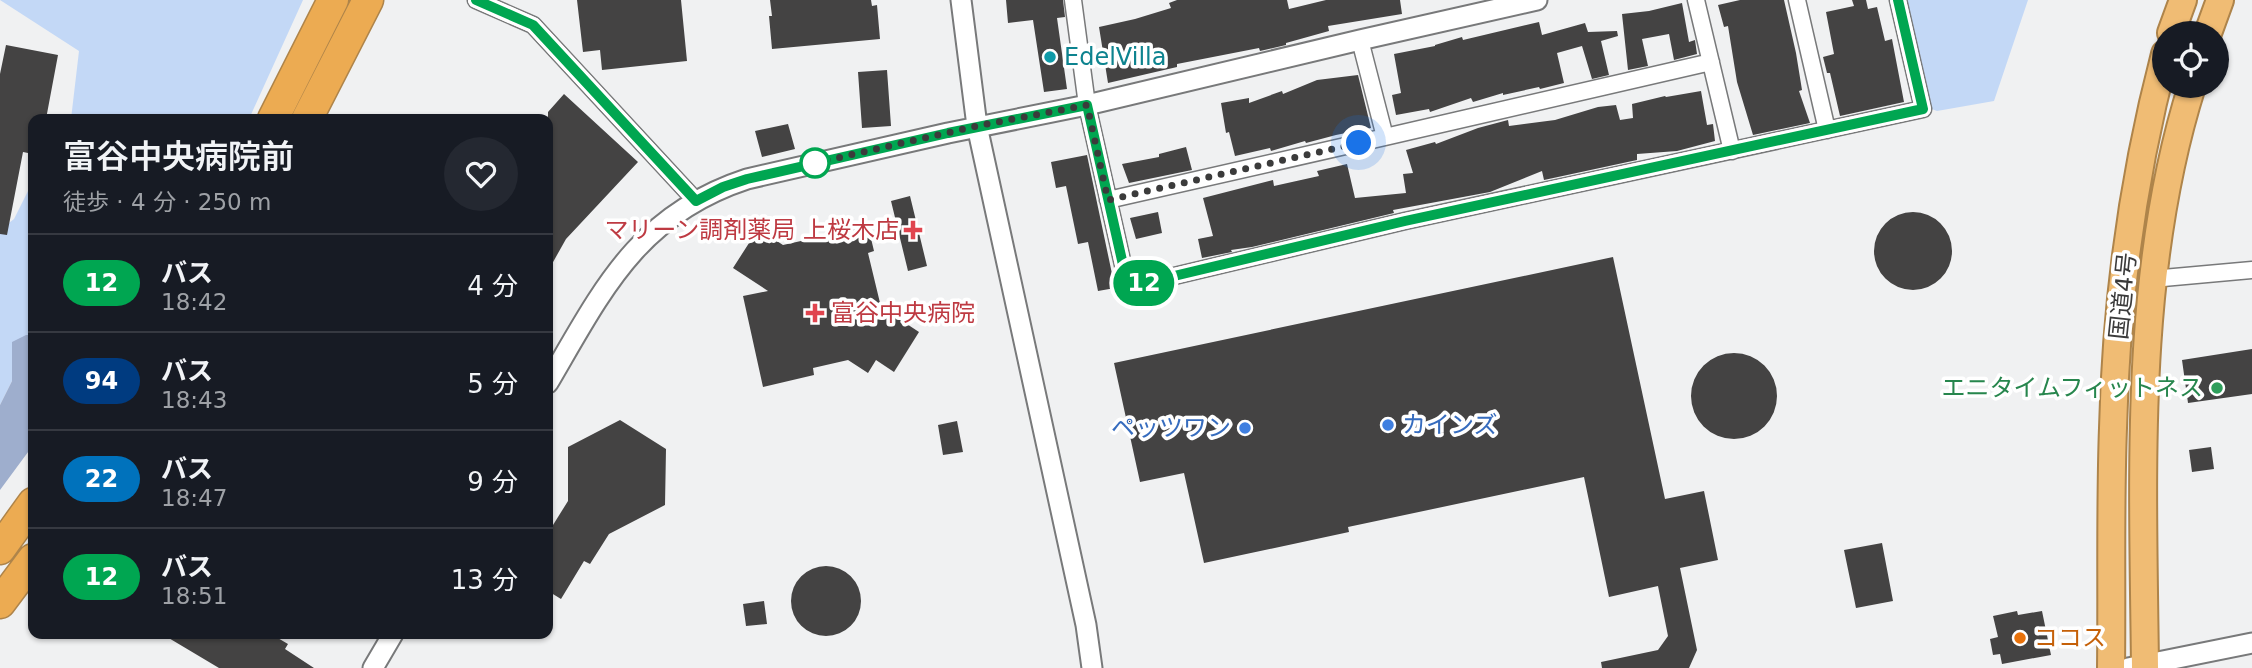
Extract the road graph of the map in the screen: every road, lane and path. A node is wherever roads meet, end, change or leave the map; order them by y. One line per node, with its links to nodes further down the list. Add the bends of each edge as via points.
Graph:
1 (333, 0): 19 (highway)
2 (368, 0): 20 (highway)
3 (476, 0): 26 (street, via 533,25)
4 (961, 0): 21 (street)
5 (1537, 0): 14 (street)
6 (1696, 0): 15 (street)
7 (1797, 0): 22 (street)
8 (1898, 0): 22 (street, via 1923,109)
9 (2183, 0): 12 (highway)
10 (2220, 0): 13 (highway)
11 (1076, 1): 18 (street)
12 (2175, 21)
13 (2212, 21)
14 (1360, 40): 18 (street); 23 (street)
15 (1711, 62): 23 (street); 24 (street)
16 (2154, 98): 39 (highway, 国道4号, via 2136,189 2119,331 2113,427)
17 (2189, 98): 28 (highway, 国道4号, via 2168,181)
18 (1087, 105): 21 (street); 25 (street)
19 (276, 114)
20 (310, 114)
21 (977, 126): 26 (street, via 747,179); 38 (street)
22 (1827, 130): 24 (street)
23 (1384, 137): 25 (street)
24 (1732, 151): 25 (street, via 1405,221 1128,287)
25 (1108, 200)
26 (696, 201): 29 (street, via 661,224 630,253)
27 (2252, 270): 28 (street)
28 (2152, 279): 36 (highway, 国道4号)
29 (553, 374)
30 (28, 510): 31 (highway)
31 (0, 549)
32 (28, 566): 33 (highway)
33 (0, 603)
34 (390, 639): 37 (street)
35 (2252, 643): 36 (street)
36 (2140, 667)
37 (373, 668)
38 (1092, 668)
39 (2111, 668)

